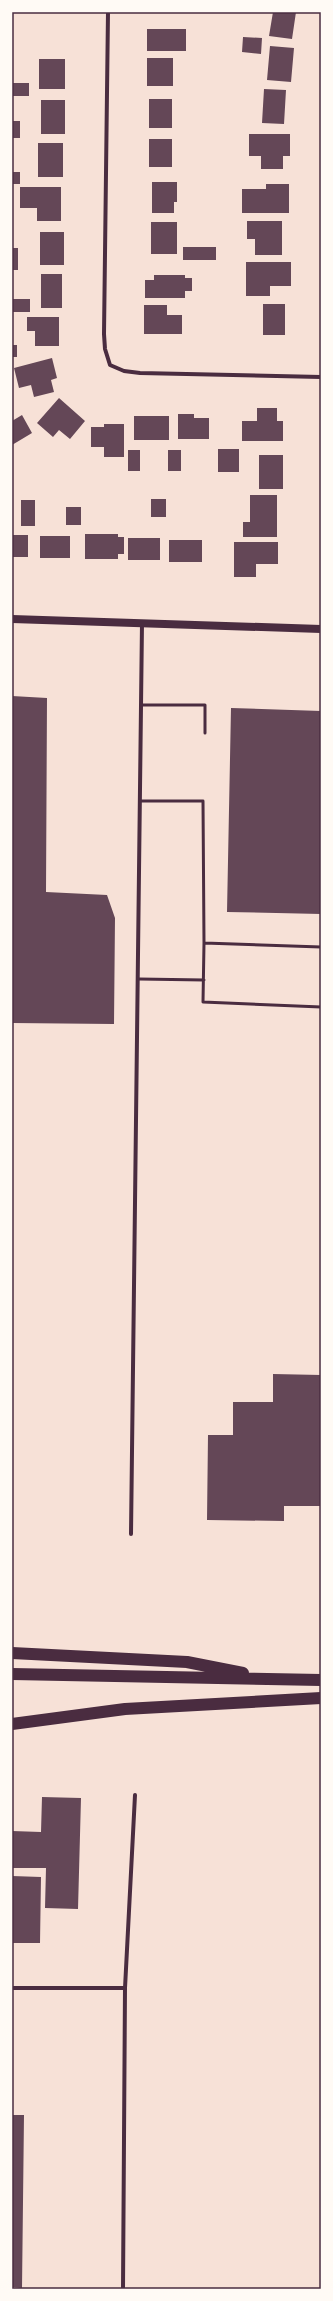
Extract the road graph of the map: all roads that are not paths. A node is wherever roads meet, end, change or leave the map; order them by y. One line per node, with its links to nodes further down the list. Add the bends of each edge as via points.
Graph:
1 (108, 12): 2 (street, via 104,334 110,365 124,371 140,373)
2 (321, 377)
3 (12, 619): 4 (main road)
4 (142, 622): 5 (main road); 6 (street)
5 (321, 629)
6 (141, 705): 7 (lane, via 205,706); 8 (street)
7 (205, 733)
8 (140, 801): 9 (lane, via 203,801); 11 (street)
9 (204, 943): 10 (lane); 12 (lane)
10 (321, 947)
11 (139, 979): 12 (lane); 14 (street)
12 (204, 980): 13 (lane, via 203,1002)
13 (321, 1006)
14 (131, 1534)
15 (12, 1653): 17 (highway, via 187,1662)
16 (12, 1674): 17 (highway)
17 (274, 1679): 18 (highway)
18 (321, 1680)
19 (321, 1698): 20 (highway, via 125,1708)
20 (12, 1724)
21 (135, 1795): 23 (street)
22 (12, 1988): 23 (street)
23 (125, 1988): 24 (street)
24 (122, 2289)

